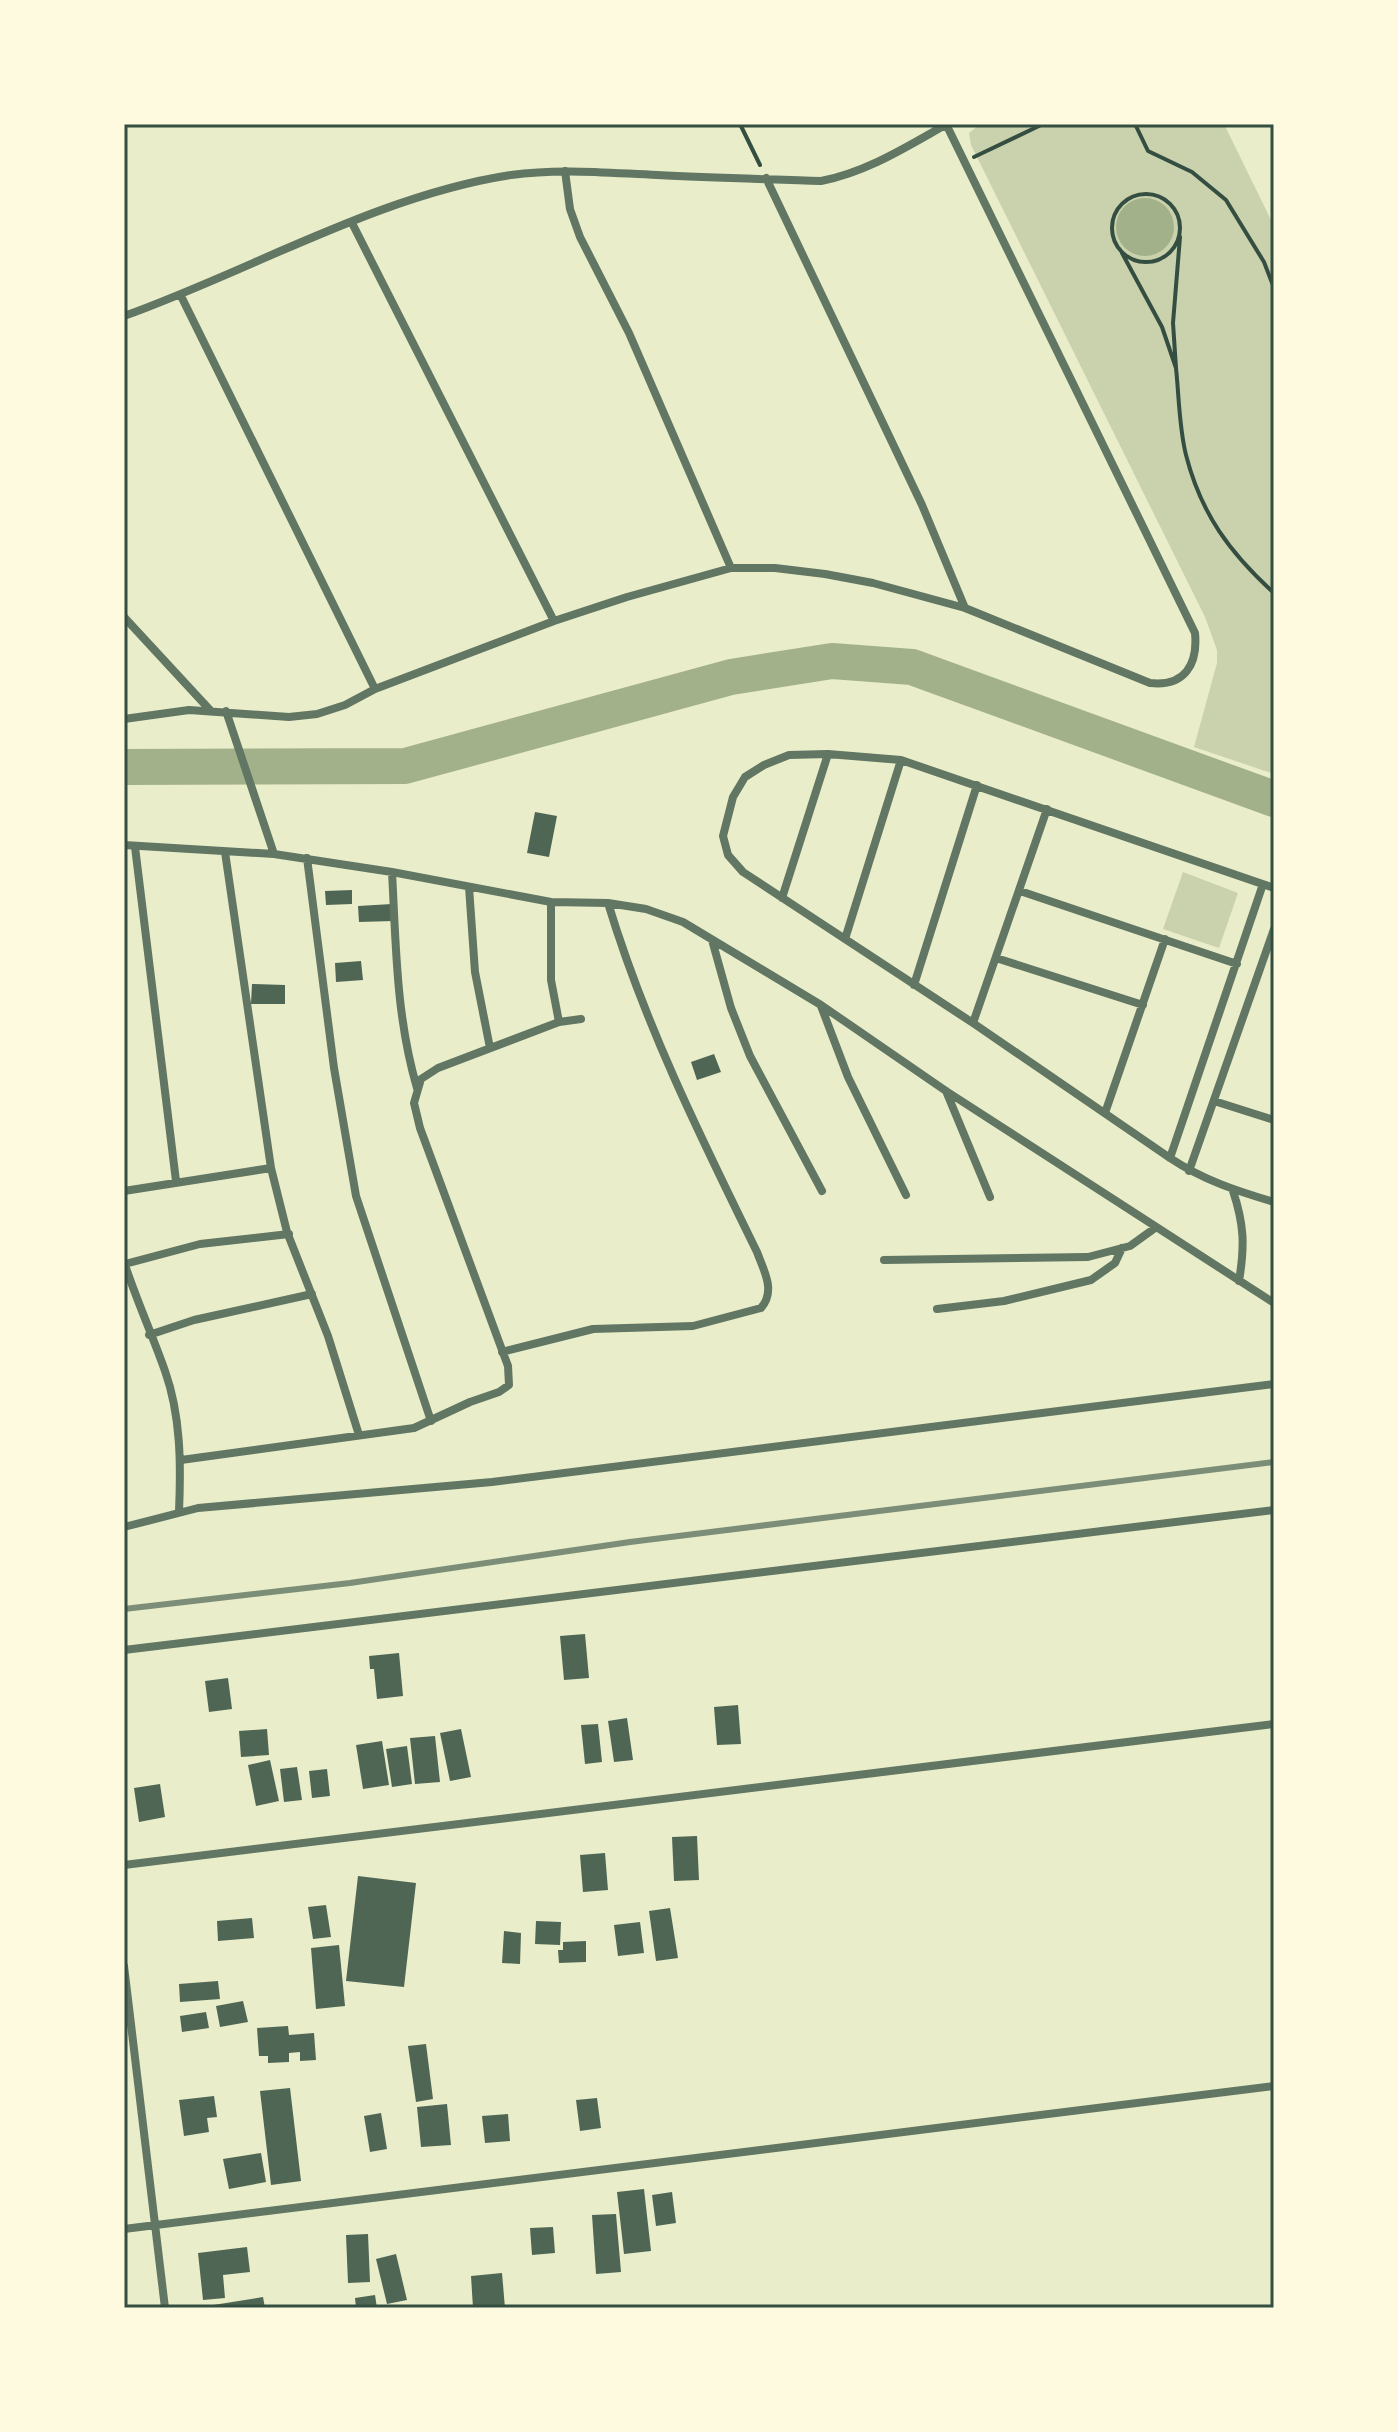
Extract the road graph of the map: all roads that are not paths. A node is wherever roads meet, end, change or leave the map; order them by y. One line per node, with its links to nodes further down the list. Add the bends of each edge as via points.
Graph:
1 (946, 124): 3 (street, via 848,175 821,181); 8 (street, via 1195,633 1196,654 1173,682 1150,683)
2 (565, 171): 3 (street); 4 (street, via 461,184); 7 (street, via 580,237 629,333)
3 (766, 178): 8 (street, via 922,505)
4 (352, 223): 5 (street); 10 (street)
5 (181, 296): 6 (street); 11 (street)
6 (124, 316)
7 (731, 568): 8 (street, via 825,574); 10 (street)
8 (965, 608)
9 (124, 617): 12 (street)
10 (554, 621): 11 (street)
11 (375, 689): 13 (street, via 317,714)
12 (210, 710): 13 (street); 14 (street)
13 (226, 711): 22 (street)
14 (124, 719)
15 (828, 754): 16 (street); 29 (street); 29 (street, via 789,755 764,765 745,777 727,814 723,836 728,855)
16 (901, 760): 17 (street); 33 (street)
17 (977, 785): 18 (street); 38 (street)
18 (1047, 809): 25 (street); 28 (street)
19 (124, 845): 20 (street)
20 (135, 847): 21 (street); 53 (street)
21 (225, 852): 22 (street); 51 (street)
22 (274, 854): 23 (street)
23 (307, 858): 24 (street); 72 (street, via 356,1196)
24 (392, 872): 26 (street); 45 (street, via 397,982)
25 (1263, 884): 27 (street); 37 (street)
26 (469, 887): 30 (street); 44 (street, via 475,972)
27 (1274, 888)
28 (1020, 891): 34 (street); 36 (street)
29 (782, 898): 33 (street)
30 (551, 902): 31 (street); 42 (street, via 551,980)
31 (608, 903): 35 (street, via 683,922); 70 (street, via 641,1004 757,1252 769,1295 761,1308 693,1326 593,1329)
32 (1274, 929): 47 (street)
33 (845, 939): 38 (street)
34 (1165, 939): 37 (street); 40 (street)
35 (712, 940): 39 (street); 55 (street, via 750,1056)
36 (996, 958): 40 (street); 43 (street)
37 (1237, 964): 50 (street)
38 (914, 985): 43 (street)
39 (821, 1005): 46 (street); 57 (street, via 848,1077)
40 (1143, 1005): 48 (street)
41 (581, 1019): 42 (street)
42 (559, 1022): 44 (street)
43 (973, 1023): 48 (street)
44 (490, 1048): 45 (street, via 427,1074)
45 (418, 1088): 70 (street, via 414,1103 420,1128)
46 (946, 1091): 58 (street); 60 (street)
47 (1214, 1101): 49 (street); 52 (street)
48 (1105, 1113): 50 (street)
49 (1274, 1120)
50 (1170, 1158): 52 (street)
51 (271, 1168): 53 (street); 61 (street)
52 (1189, 1171): 56 (street)
53 (176, 1181): 54 (street)
54 (124, 1191)
55 (822, 1191)
56 (1233, 1191): 59 (street); 65 (street, via 1243,1220)
57 (906, 1195)
58 (990, 1197)
59 (1274, 1202)
60 (1155, 1228): 62 (street); 65 (street)
61 (289, 1234): 64 (street, via 200,1244); 66 (street)
62 (1122, 1248): 63 (street, via 1088,1257); 68 (street, via 1115,1263 1091,1280 1004,1301)
63 (884, 1260)
64 (124, 1263): 69 (street)
65 (1239, 1281): 67 (street)
66 (312, 1294): 69 (street); 73 (street)
67 (1274, 1303)
68 (937, 1309)
69 (149, 1335): 74 (street, via 166,1373)
70 (502, 1352): 72 (street, via 509,1385)
71 (1274, 1384): 76 (street, via 492,1482)
72 (431, 1421): 73 (street)
73 (359, 1435): 74 (street)
74 (181, 1460): 76 (street)
75 (1274, 1510): 78 (street)
76 (179, 1512): 77 (street)
77 (124, 1527)
78 (124, 1650)
79 (1274, 1724): 80 (street)
80 (124, 1865)
81 (124, 1966): 83 (street)
82 (1274, 2086): 83 (street)
83 (155, 2225): 84 (street); 85 (street)
84 (124, 2229)
85 (165, 2308)

